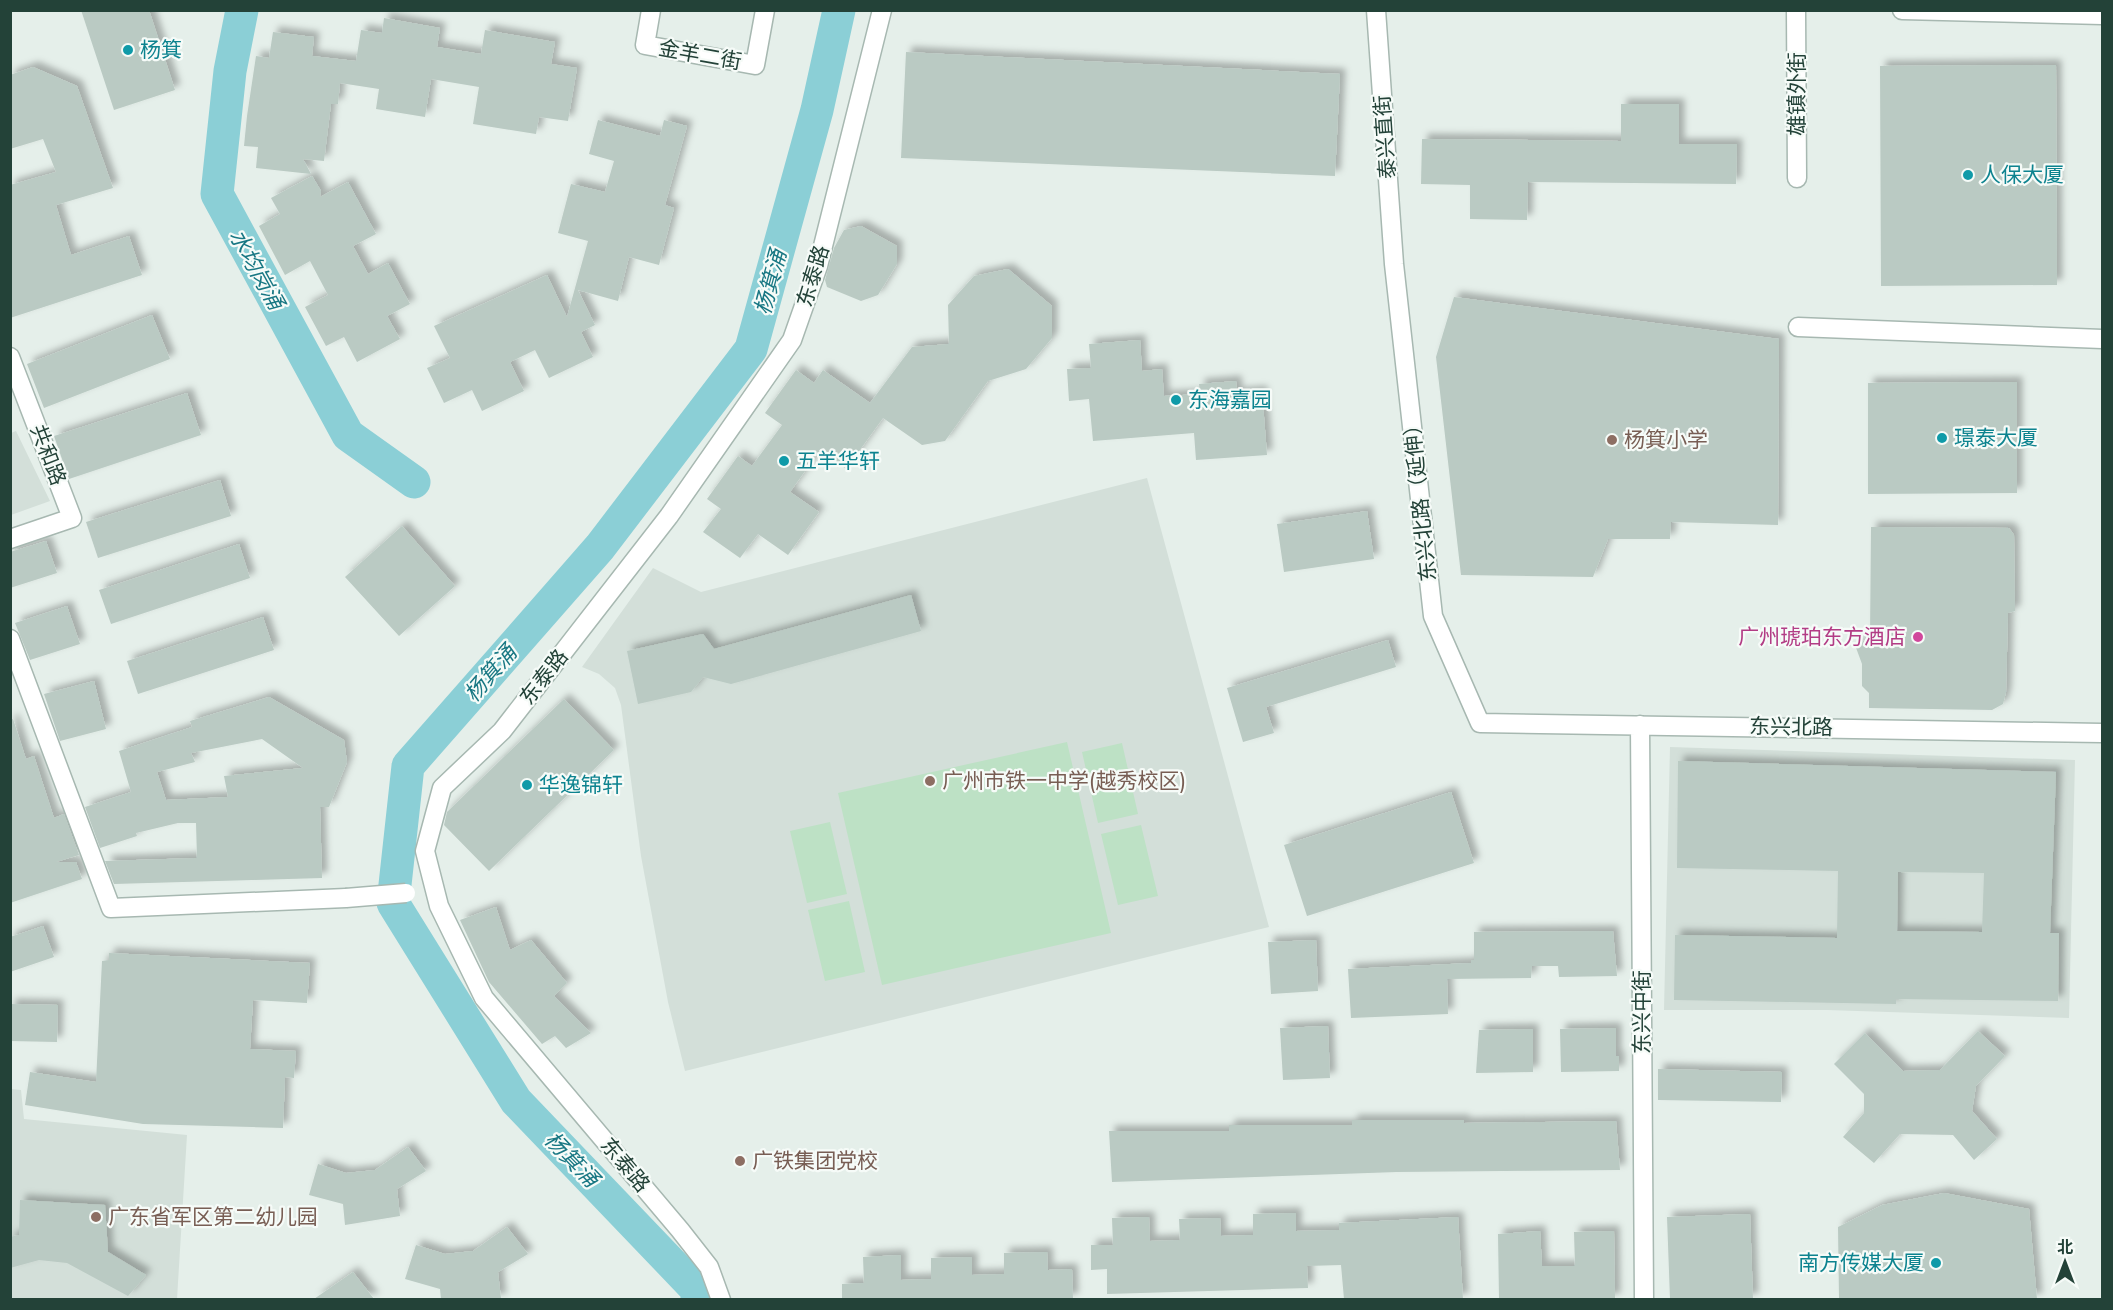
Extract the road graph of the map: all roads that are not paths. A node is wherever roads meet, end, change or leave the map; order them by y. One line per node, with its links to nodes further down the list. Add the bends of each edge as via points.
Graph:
1 (651, 10): 2 (street, 金羊二街, via 645,45 755,65)
2 (765, 10)
3 (882, 10): 18 (street, 东泰路, via 818,267 792,340 669,516 502,731 442,788 425,851)
4 (1376, 10): 9 (street, 泰兴直街)
5 (1796, 10): 8 (street, 雄镇外街)
6 (1902, 10): 7 (street)
7 (2103, 15)
8 (1797, 178)
9 (1394, 264): 15 (street, 东兴北路（延伸）, via 1432,616)
10 (1798, 327): 11 (street)
11 (2103, 339)
12 (10, 357): 13 (street, 共和路, via 72,518)
13 (10, 539)
14 (10, 639): 18 (street, bridge, via 111,908)
15 (1480, 723): 16 (street, 东兴北路)
16 (1640, 725): 17 (street, 东兴北路); 20 (street, 东兴中街)
17 (2103, 733)
18 (435, 891): 19 (street, 东泰路, via 484,998 680,1230 708,1267)
19 (721, 1299)
20 (1644, 1299)

